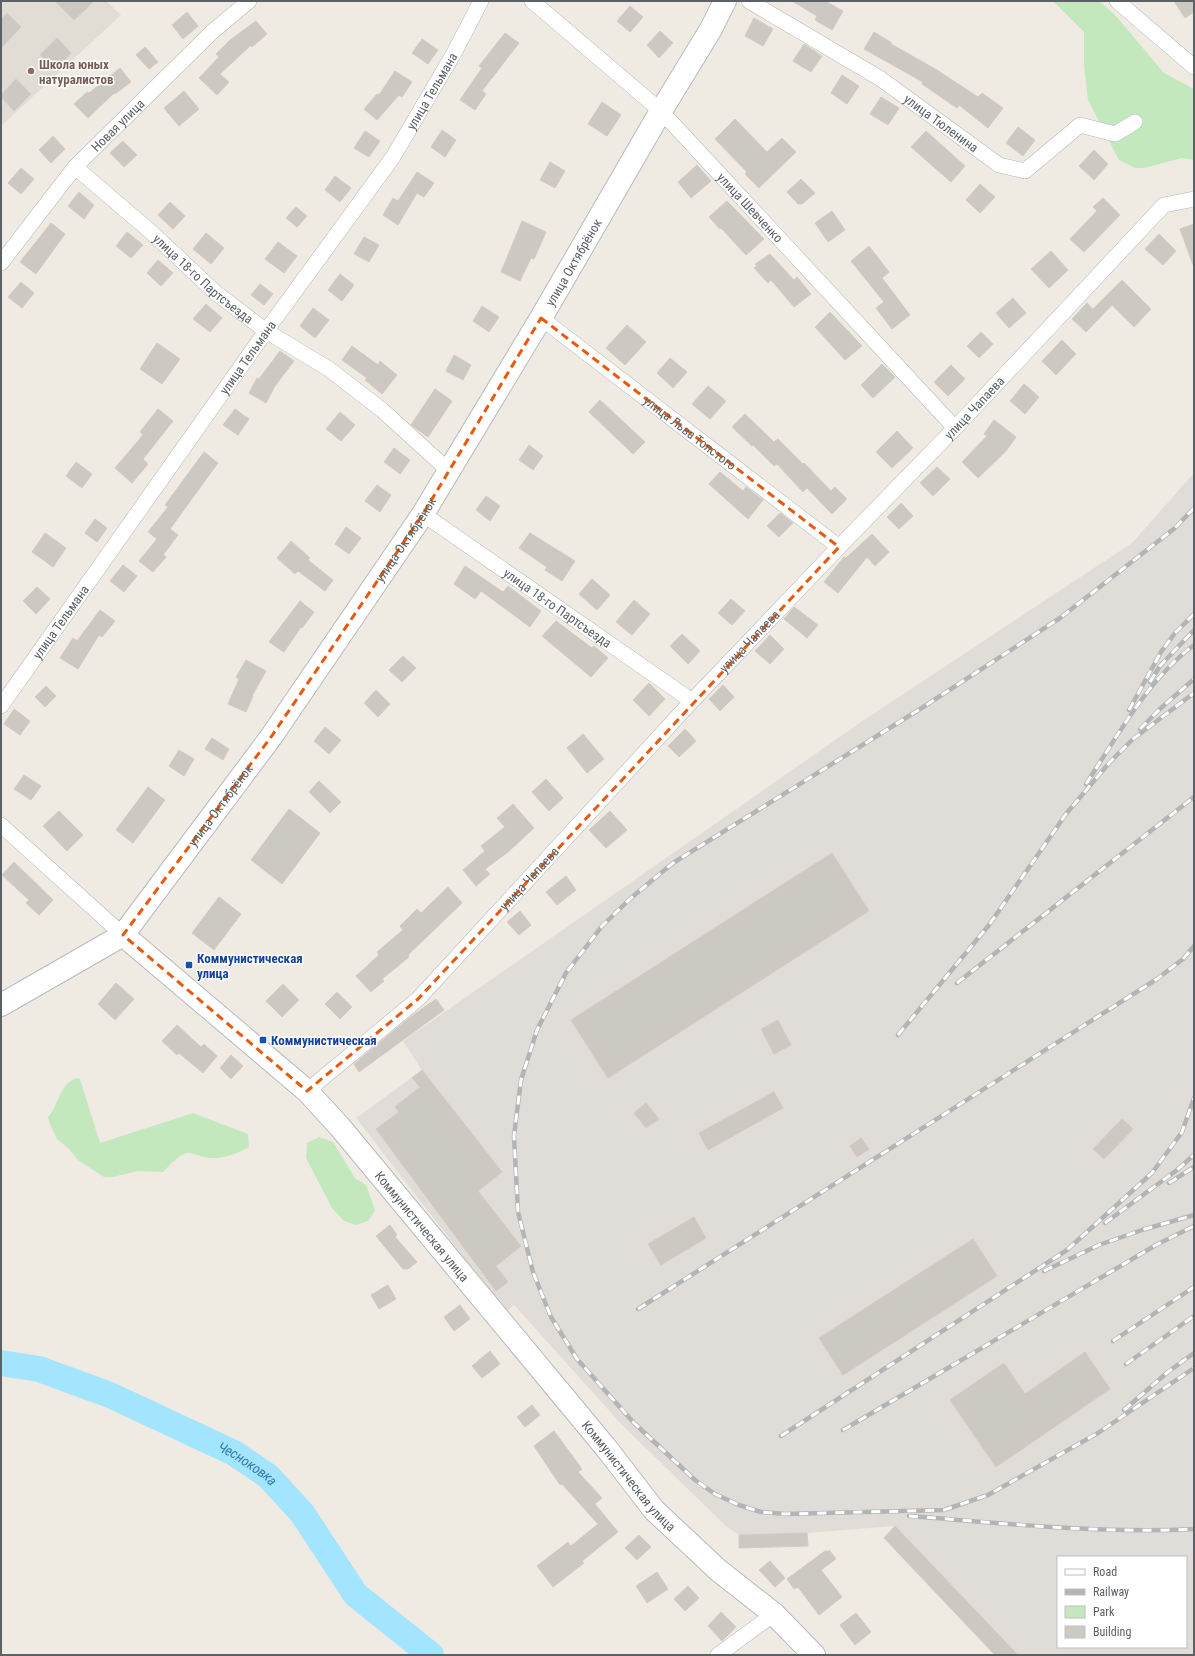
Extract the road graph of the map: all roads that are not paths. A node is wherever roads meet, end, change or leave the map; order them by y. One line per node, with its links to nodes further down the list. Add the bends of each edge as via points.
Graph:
1 (249, 1): 10 (street, Новая улица, via 212,32)
2 (481, 1): 14 (street, улица Тельмана, via 454,53 393,156)
3 (532, 1): 8 (street, улица Шевченко)
4 (725, 1): 8 (street, улица Октябрёнок)
5 (749, 1): 9 (street, улица Тюленина, via 881,79 999,165 1025,171 1080,125 1115,134)
6 (1117, 1): 7 (street)
7 (1194, 67)
8 (661, 111): 13 (street, улица Октябрёнок); 15 (street, улица Шевченко)
9 (1135, 122)
10 (75, 167): 12 (street, Новая улица); 14 (street, улица 18-го Партсъезда, via 151,232 216,293)
11 (1194, 199): 15 (street, улица Чапаева, via 1164,205)
12 (3, 257)
13 (541, 318): 16 (street, улица Октябрёнок); 18 (street, улица Льва Толстого)
14 (266, 332): 16 (street, улица 18-го Партсъезда, via 329,369 382,410); 20 (street, улица Тельмана)
15 (955, 428): 18 (street, улица Чапаева)
16 (449, 471): 17 (street, улица Октябрёнок)
17 (423, 514): 19 (street, улица 18-го Партсъезда); 22 (street, улица Октябрёнок, via 271,737)
18 (839, 547): 19 (street, улица Чапаева)
19 (692, 701): 24 (street, улица Чапаева, via 418,999)
20 (1, 706)
21 (1, 825): 22 (street, Коммунистическая улица)
22 (123, 934): 23 (street, улица Октябрёнок); 24 (street, Коммунистическая улица)
23 (1, 1005)
24 (307, 1091): 25 (street, Коммунистическая улица, via 340,1127 607,1448 654,1510 718,1570)
25 (774, 1614): 26 (street); 27 (street, Коммунистическая улица)
26 (718, 1655)
27 (814, 1655)

